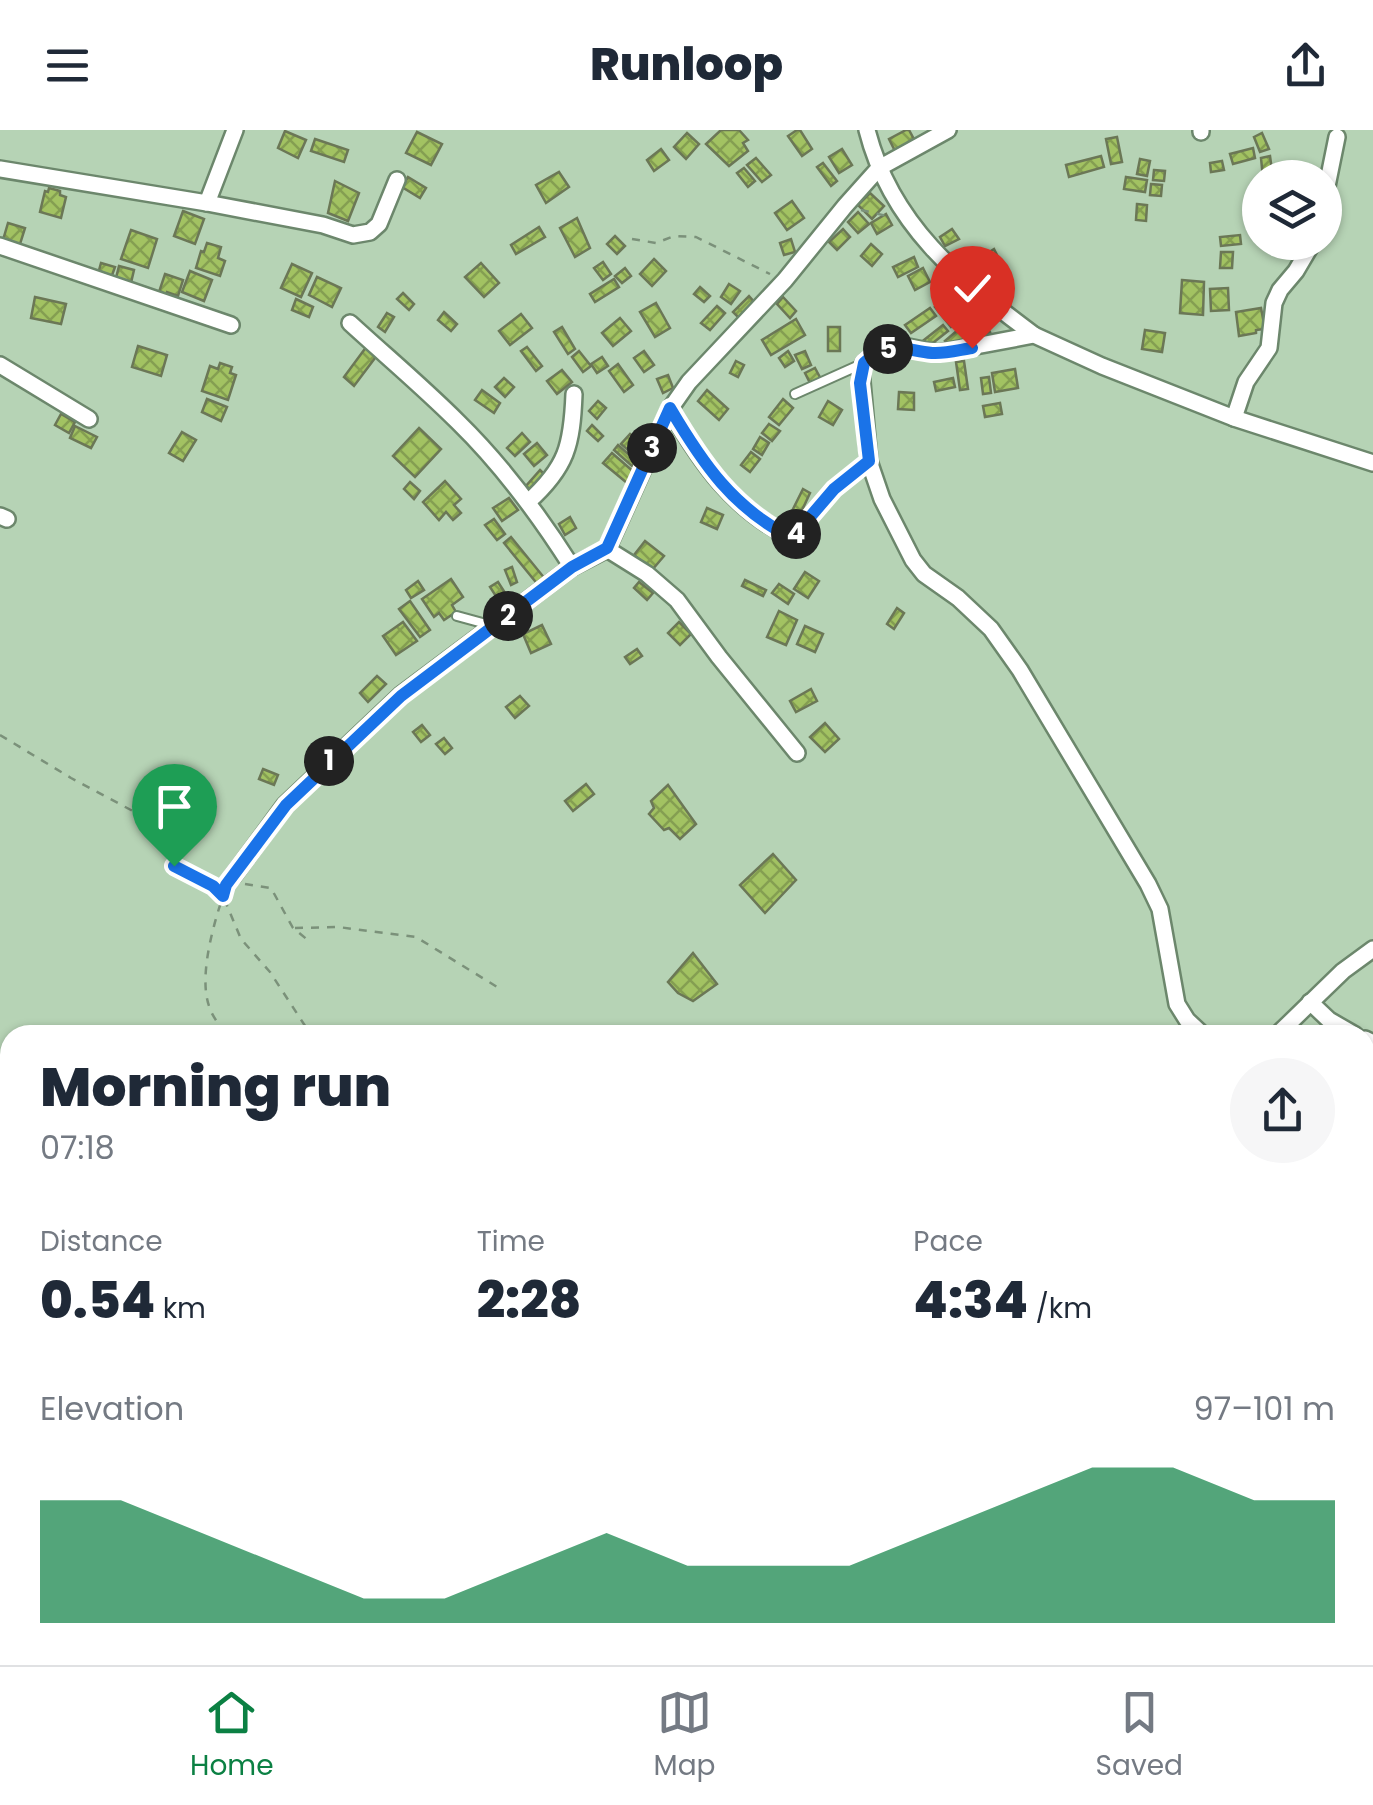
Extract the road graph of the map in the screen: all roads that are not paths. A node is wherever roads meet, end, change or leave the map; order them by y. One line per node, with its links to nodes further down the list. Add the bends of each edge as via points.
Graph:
1 (235, 130): 9 (street)
2 (868, 130): 6 (street)
3 (948, 130): 6 (street)
4 (1337, 138): 5 (street)
5 (1332, 160)
6 (879, 168): 14 (street, via 939,256); 19 (street)
7 (0, 169): 9 (street)
8 (398, 180): 9 (street, via 379,224 353,235)
9 (207, 202)
10 (0, 246): 13 (street)
11 (1302, 260): 20 (street, via 1280,290 1269,348 1246,382)
12 (350, 323): 23 (street, via 459,422)
13 (231, 325)
14 (1034, 335): 15 (street, via 938,353 893,348); 20 (street)
15 (864, 363): 18 (lane); 33 (street, via 860,383 869,461 882,499 924,574 990,629 1020,670 1148,884 1160,909 1178,1004)
16 (0, 365): 21 (street)
17 (574, 394): 23 (street, via 563,460)
18 (795, 394)
19 (670, 408): 24 (street, via 721,485); 25 (street)
20 (1234, 418): 22 (street)
21 (89, 419)
22 (1373, 463)
23 (528, 502): 26 (street)
24 (792, 538)
25 (607, 548): 26 (street); 29 (street, via 678,600)
26 (572, 567): 28 (street)
27 (458, 616): 28 (lane)
28 (494, 626): 30 (street, via 401,696 308,782)
29 (798, 753)
30 (233, 876)
31 (1373, 949): 32 (street)
32 (1310, 1002): 34 (street); 35 (street)
33 (1192, 1025)
34 (1288, 1025)
35 (1338, 1025)

